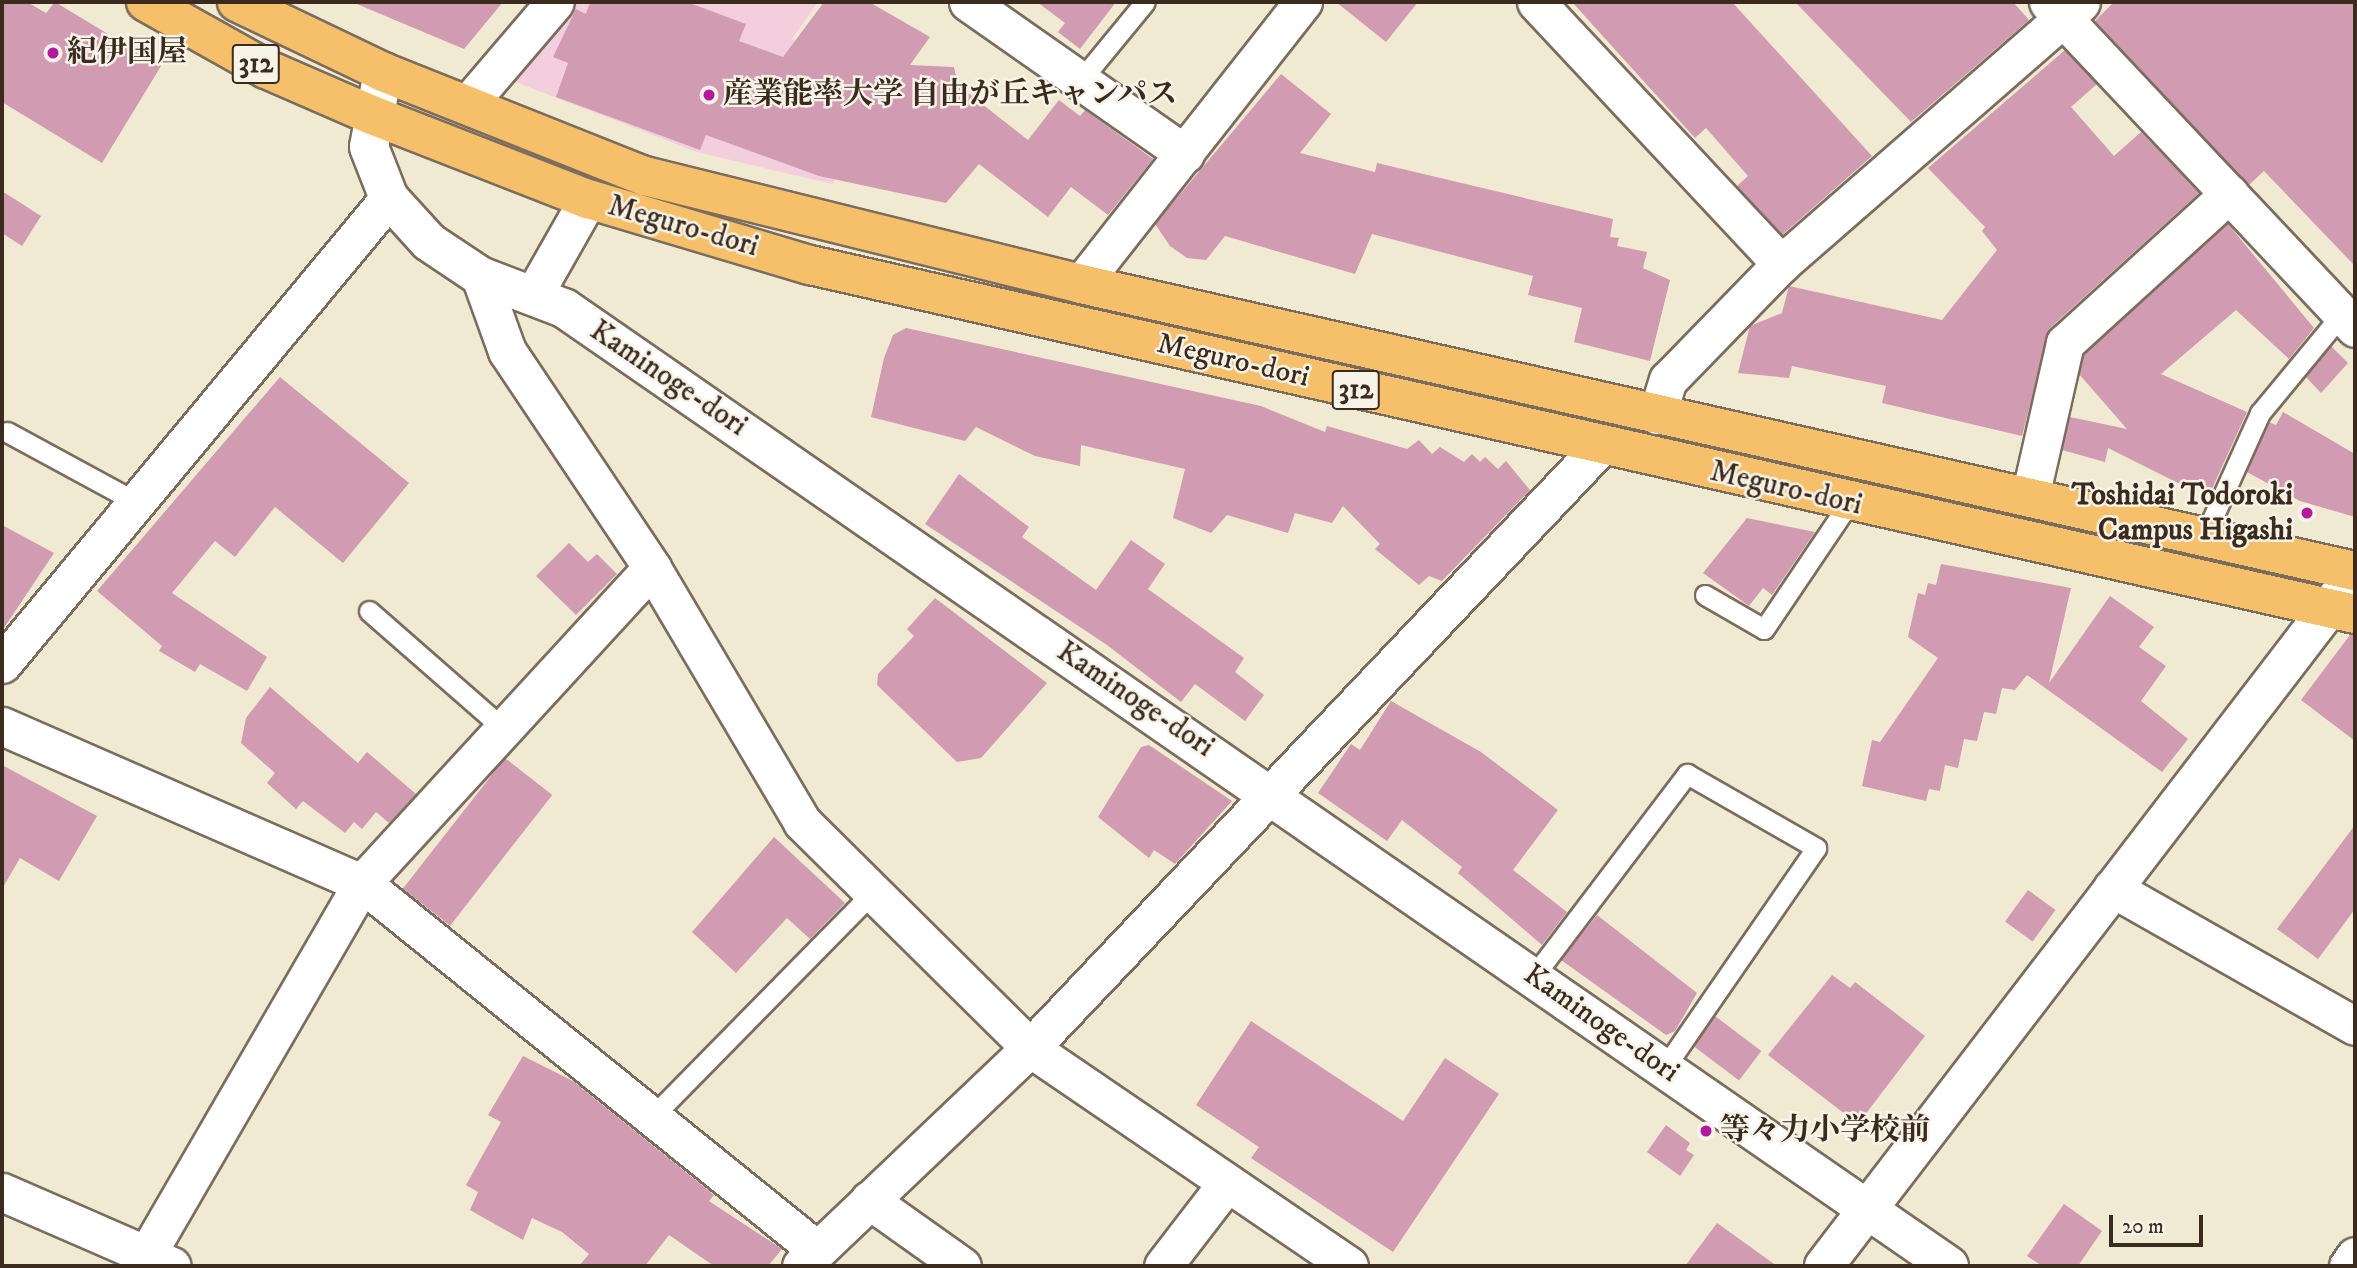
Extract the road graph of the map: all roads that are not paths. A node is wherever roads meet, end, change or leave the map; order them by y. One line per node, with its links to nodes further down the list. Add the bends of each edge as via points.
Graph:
1 (146, 2): 12 (main road, Meguro-dori / 312, via 266,69)
2 (237, 2): 9 (main road, Meguro-dori / 312)
3 (555, 2): 11 (street)
4 (968, 2): 10 (street)
5 (1145, 2): 10 (lane)
6 (1303, 2): 13 (street)
7 (1536, 2): 17 (street)
8 (2064, 7): 14 (street); 17 (street)
9 (383, 72): 11 (main road, Meguro-dori / 312); 12 (street, Kaminoge-dori)
10 (1080, 81): 13 (street)
11 (467, 105): 19 (main road, Meguro-dori / 312, via 645,176)
12 (372, 115): 15 (street, Kaminoge-dori, via 369,147); 16 (main road, Meguro-dori / 312)
13 (1185, 154): 19 (street)
14 (2229, 194): 21 (street); 25 (street, via 2065,343)
15 (389, 198): 18 (street, Kaminoge-dori, via 429,242); 26 (street)
16 (588, 199): 20 (street); 24 (main road, Meguro-dori / 312, via 810,265)
17 (1781, 264): 22 (street, via 1668,380)
18 (480, 276): 20 (street, Kaminoge-dori); 29 (street, via 507,351)
19 (1081, 284): 22 (main road, Meguro-dori / 312)
20 (534, 294): 37 (street, Kaminoge-dori, via 564,308)
21 (2349, 321): 28 (lane, via 2260,413)
22 (1657, 415): 25 (main road, Meguro-dori / 312)
23 (7, 432): 26 (lane)
24 (1600, 447): 27 (main road, Meguro-dori / 312); 37 (street)
25 (2030, 497): 28 (main road, Meguro-dori / 312)
26 (136, 502): 34 (street)
27 (1849, 503): 31 (lane, via 1764,629); 33 (main road, Meguro-dori / 312)
28 (2206, 535): 30 (main road, Meguro-dori / 312)
29 (652, 568): 36 (street); 40 (street, via 802,822)
30 (2355, 573): 33 (street)
31 (1704, 595)
32 (369, 611): 36 (lane)
33 (2340, 612): 39 (street)
34 (2, 664)
35 (2, 726): 38 (street)
36 (504, 729): 38 (street)
37 (1271, 793): 41 (street, Kaminoge-dori); 43 (street)
38 (362, 883): 45 (street); 52 (street)
39 (2112, 888): 42 (street); 49 (street)
40 (873, 892): 43 (street); 45 (lane)
41 (1533, 977): 44 (street, Kaminoge-dori); 44 (lane, via 1687,774 1816,848)
42 (2355, 1026)
43 (1030, 1048): 46 (street); 48 (street)
44 (1664, 1068): 49 (street, Kaminoge-dori)
45 (652, 1118): 51 (street)
46 (1227, 1183): 54 (street); 55 (street)
47 (2, 1192): 52 (street)
48 (869, 1200): 51 (street); 53 (street)
49 (1868, 1210): 56 (street); 57 (street, Kaminoge-dori)
50 (2355, 1256): 58 (street)
51 (809, 1258)
52 (153, 1263)
53 (962, 1266)
54 (1163, 1266)
55 (1349, 1266)
56 (1824, 1266)
57 (1949, 1266)
58 (2348, 1266)

